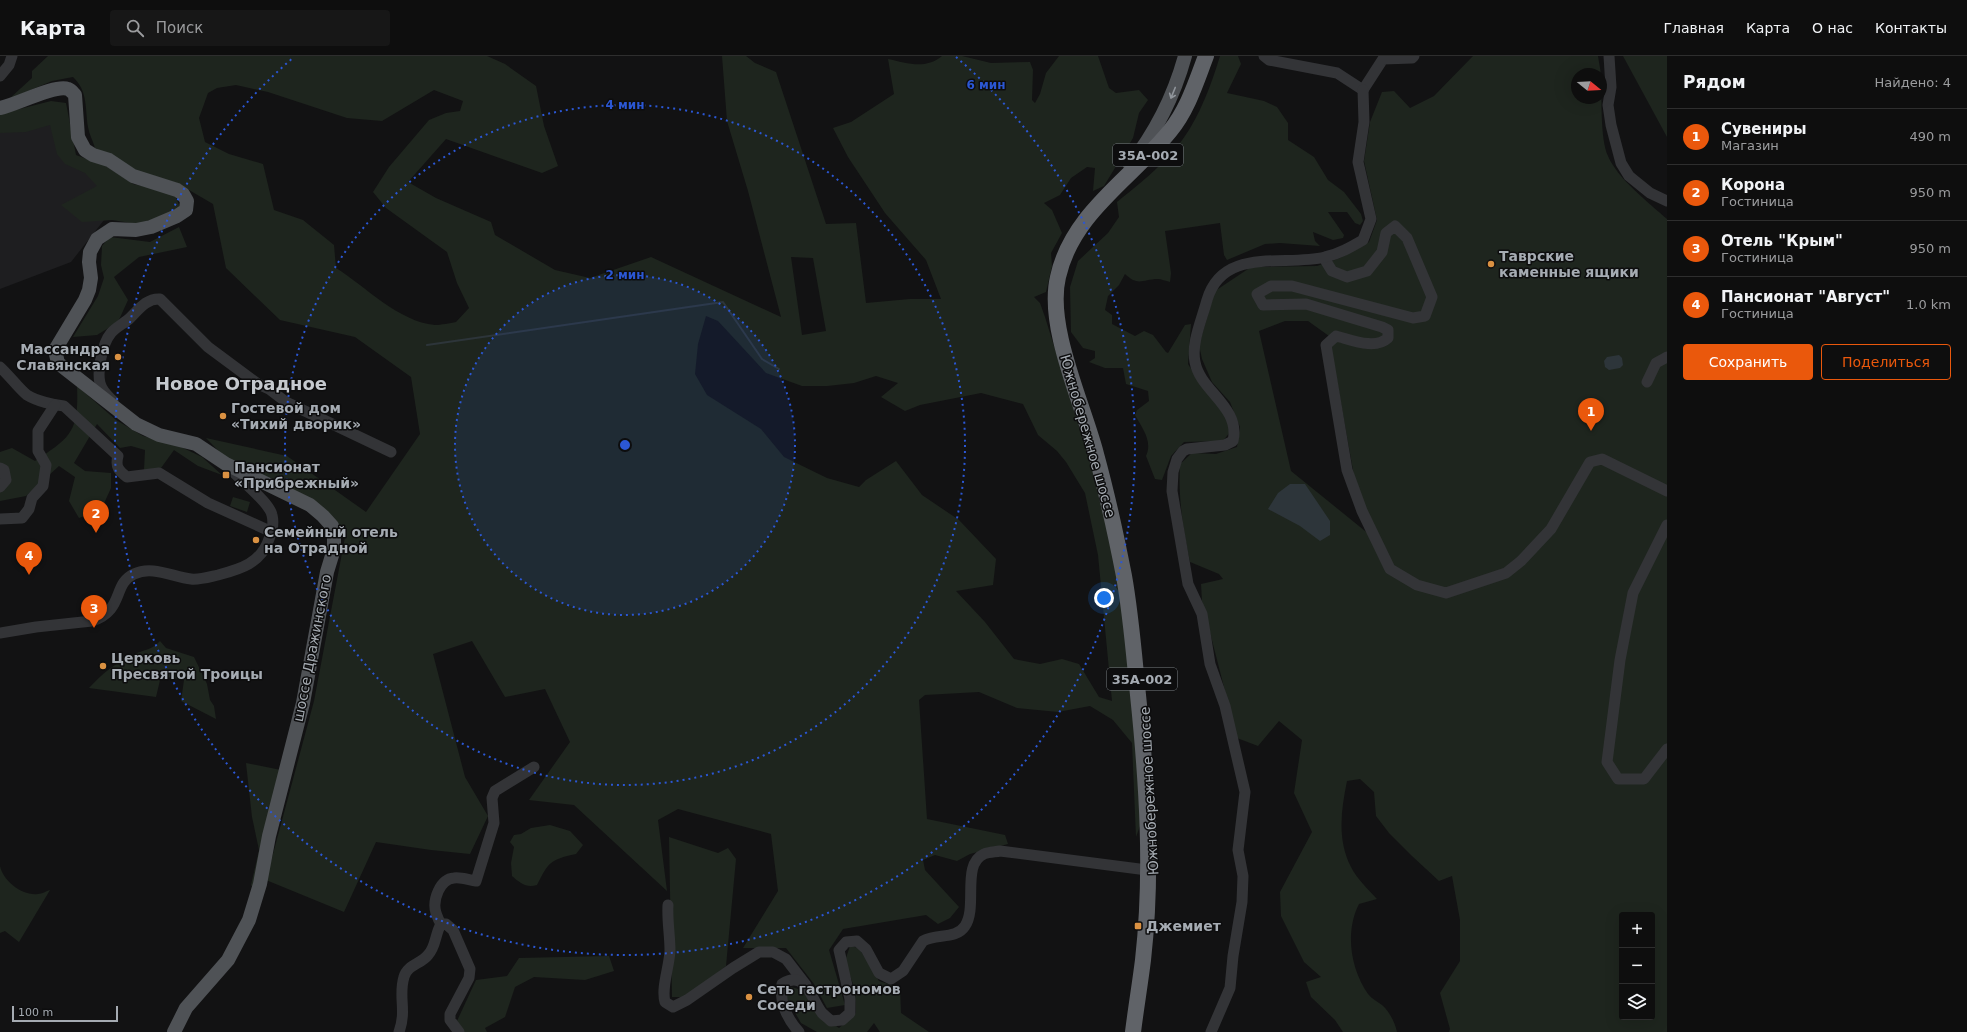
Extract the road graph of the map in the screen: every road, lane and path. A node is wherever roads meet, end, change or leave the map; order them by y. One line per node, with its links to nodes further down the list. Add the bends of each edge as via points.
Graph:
1 (12, 56): 8 (street, via 9,66)
2 (1185, 56): 11 (main road, one-way to 11, via 1162,118 1142,150)
3 (1206, 56): 11 (highway, Южнобережное шоссе / 35А-002, via 1185,108 1172,128)
4 (1211, 56): 30 (highway, Южнобережное шоссе / 35А-002, via 1190,111 1176,133 1086,231 1071,258 1061,292 1060,306 1066,334 1106,468 1128,566 1145,705 1152,791)
5 (1264, 56): 9 (street, via 1269,60 1337,73)
6 (1414, 56): 9 (street, via 1383,59)
7 (1609, 56): 12 (street, via 1611,87 1608,105 1614,143 1621,163 1629,176 1650,193)
8 (0, 76)
9 (1363, 90): 13 (street, via 1364,122 1358,162 1371,219 1364,240)
10 (0, 108): 18 (main road, шоссе Дражинского, via 12,106 58,88 68,89 75,95 78,137 85,150 108,160 133,176 177,190 187,201 186,210 170,219 144,229 112,229 97,238 90,252 89,290 55,350 58,363)
11 (1107, 195): 30 (highway, Южнобережное шоссе / 35А-002, via 1082,224 1071,242 1057,279 1055,306 1060,336 1096,452 1124,577 1136,673)
12 (1667, 201)
13 (1324, 258): 23 (street, via 1332,271 1347,277 1367,271 1382,252 1386,232 1395,226 1407,238 1432,297 1425,316 1413,318 1292,286 1271,286 1257,294 1263,305 1306,304 1388,330 1388,338 1382,344 1336,336 1326,345 1347,470 1362,511 1390,569 1417,585 1446,593 1506,573 1551,529 1590,462 1602,459); 42 (street, via 1275,260 1239,265 1218,278 1212,285 1195,345 1194,361 1198,372 1227,410 1235,433 1233,440 1225,445 1187,449 1177,459 1173,472 1172,491 1188,584 1202,614 1210,664 1225,706 1245,792 1238,850 1243,876 1242,902 1230,988)
14 (1667, 357): 16 (street, via 1656,363)
15 (0, 368): 17 (street, via 12,377 27,395)
16 (1647, 382)
17 (55, 405): 24 (street, via 38,431 38,451 46,465 43,486 32,498 29,509 22,518); 26 (street, via 64,406 113,451 118,456 118,470 127,477 160,473 208,503)
18 (136, 424): 19 (street, via 106,394 101,385 101,355 111,333 148,301 160,299 208,347 258,384 286,402); 20 (main road, шоссе Дражинского, via 159,436 196,444)
19 (391, 452)
20 (226, 464): 26 (street, via 238,479 269,507 272,515); 36 (main road, шоссе Дражинского, via 310,505 332,526 334,549 327,572 303,703 249,920 228,960 186,1008)
21 (0, 468): 22 (street, via 4,470 6,480)
22 (0, 487)
23 (1667, 491)
24 (0, 519)
25 (1667, 525): 28 (street, via 1633,593 1620,660 1607,762 1618,779 1644,779)
26 (272, 532): 27 (street, via 266,549 256,561 236,570 192,580 152,571 134,573 121,586 116,602 109,612 100,618)
27 (0, 633)
28 (1667, 749)
29 (534, 767): 34 (street, via 495,792 492,798 494,823 476,881 454,878 446,880 440,887 435,912)
30 (1151, 851): 31 (highway, Южнобережное шоссе / 35А-002); 32 (highway, Южнобережное шоссе / 35А-002)
31 (1147, 873): 32 (highway); 35 (street, via 1000,852 983,854 972,867 970,916 965,927 954,934 923,941 903,971 891,979 879,973 866,949 857,941 846,942 839,950 850,999 850,1013 842,1020 832,1021 822,1012); 40 (highway, Южнобережное шоссе / 35А-002, via 1143,958)
32 (1152, 897): 41 (highway, Южнобережное шоссе / 35А-002, via 1149,959)
33 (668, 904): 35 (street, via 670,950 662,993 665,1002 674,1007 759,952 772,952 786,959)
34 (441, 924): 37 (street, via 428,955 405,973 402,985 403,1018); 38 (street, via 446,924 453,930 470,969 469,978 450,1014 450,1020)
35 (806, 985): 39 (street, via 798,980 788,980 782,984 780,995 786,1012)
36 (174, 1032)
37 (399, 1032)
38 (459, 1032)
39 (799, 1032)
40 (1133, 1032)
41 (1139, 1032)
42 (1211, 1032)

